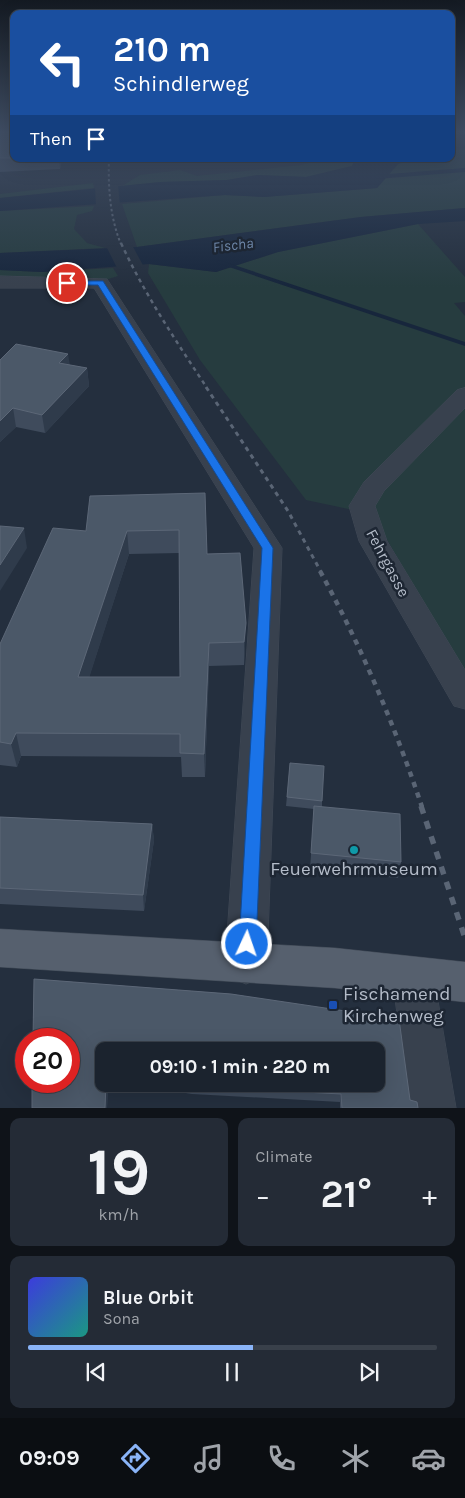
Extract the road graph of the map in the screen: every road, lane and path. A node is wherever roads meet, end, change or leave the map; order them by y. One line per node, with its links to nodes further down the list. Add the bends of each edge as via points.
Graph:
1 (0, 282): 5 (street, via 100,283 268,548)
2 (465, 394): 3 (street, Fehrgasse, via 373,487 362,506 373,541)
3 (465, 697)
4 (0, 948): 5 (main road)
5 (246, 964): 6 (main road, via 335,968)
6 (414, 977): 7 (main road); 8 (street)
7 (465, 982)
8 (433, 1108)

